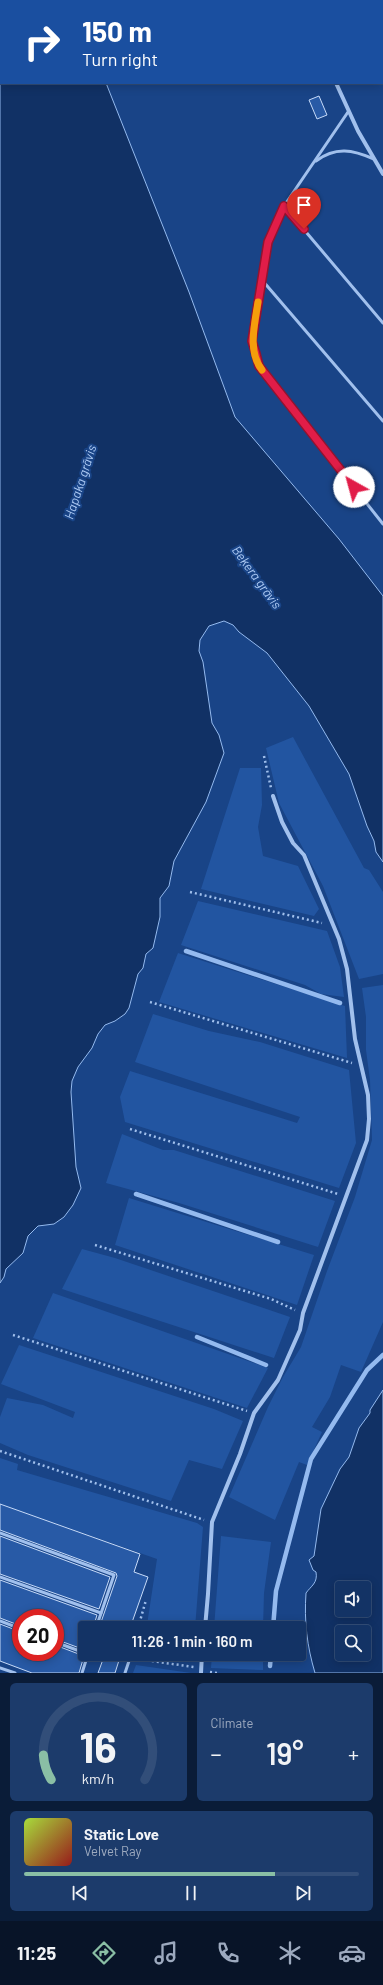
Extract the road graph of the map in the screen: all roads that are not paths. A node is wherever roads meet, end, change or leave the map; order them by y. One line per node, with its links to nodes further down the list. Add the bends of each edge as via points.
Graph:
1 (336, 84): 2 (street)
2 (348, 112): 3 (street); 4 (lane)
3 (374, 159): 4 (lane, via 345,150 331,152); 5 (street)
4 (313, 163): 6 (lane)
5 (383, 174)
6 (284, 206): 7 (lane, via 268,242); 8 (lane)
7 (262, 280): 9 (lane); 10 (lane, via 252,341 259,366)
8 (383, 322)
9 (383, 421)
10 (383, 524)
11 (274, 796): 17 (street, via 282,822 304,855 333,925 347,969 355,1039 368,1095 369,1119 367,1140 303,1313 300,1330 278,1380 254,1413 212,1522)
12 (0, 1533): 14 (lane, via 114,1575)
13 (0, 1578): 14 (lane)
14 (101, 1612): 16 (lane)
15 (0, 1621): 18 (lane)
16 (98, 1621)
17 (206, 1621)
18 (12, 1626)
19 (64, 1645): 20 (lane)
20 (78, 1651)
21 (85, 1661): 27 (lane)
22 (129, 1661): 28 (lane)
23 (202, 1661): 25 (street)
24 (0, 1668): 26 (lane)
25 (201, 1671)
26 (15, 1673)
27 (82, 1673)
28 (125, 1673)

